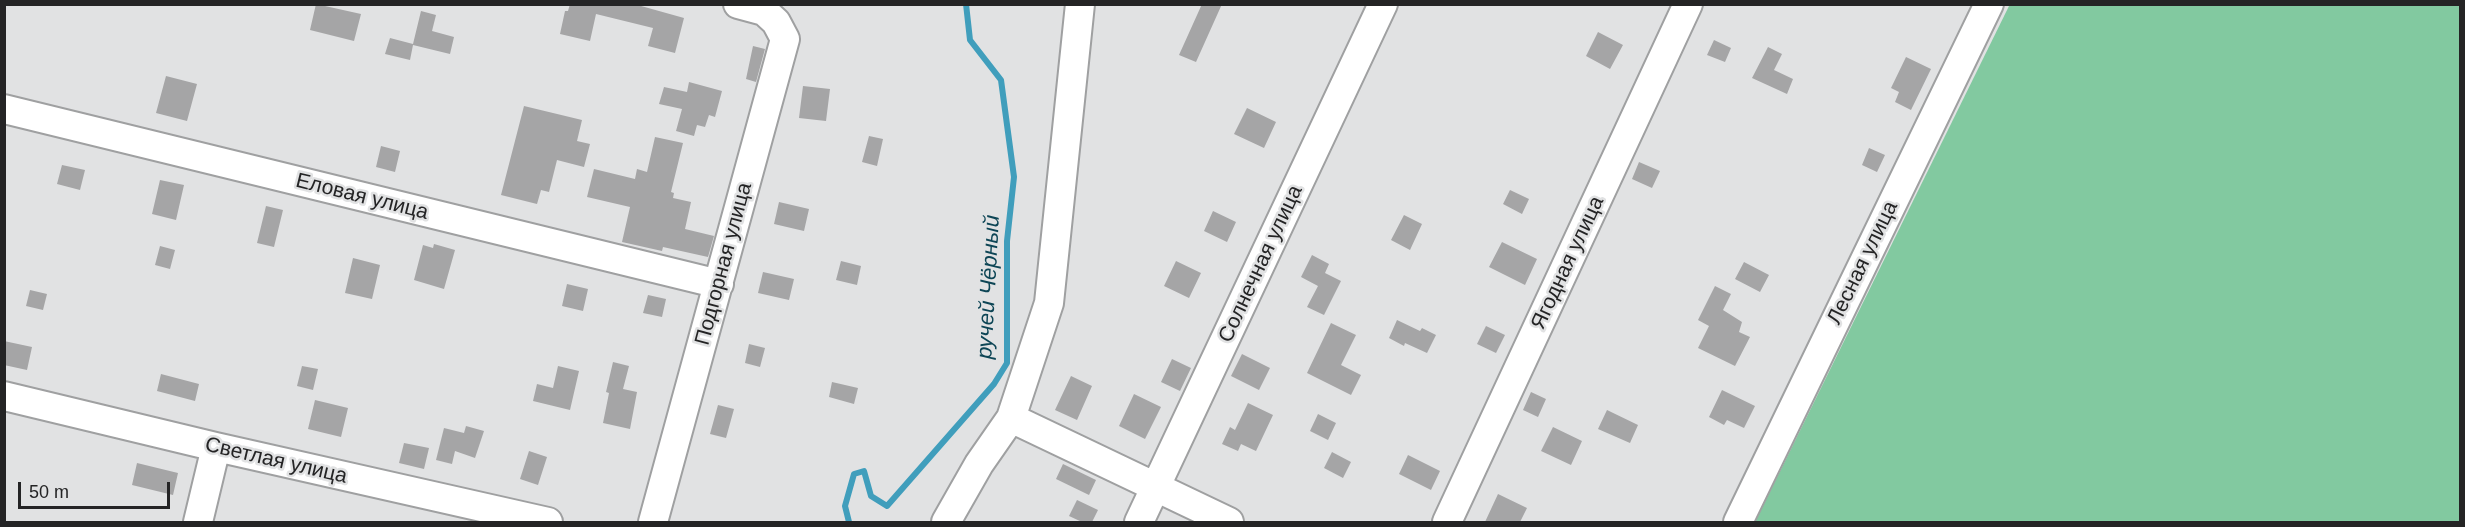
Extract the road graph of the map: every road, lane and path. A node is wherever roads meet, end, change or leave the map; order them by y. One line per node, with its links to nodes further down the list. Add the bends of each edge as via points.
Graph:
1 (1080, 4): 9 (street, via 1049,303)
2 (1383, 4): 11 (street, Солнечная улица)
3 (1688, 4): 18 (street, Ягодная улица)
4 (1989, 4): 19 (street, Лесная улица)
5 (751, 8): 7 (street, Подгорная улица, via 776,22 785,39)
6 (4, 109): 7 (street, Еловая улица)
7 (719, 284): 14 (street, Подгорная улица)
8 (4, 396): 10 (street, Светлая улица)
9 (1011, 418): 11 (street); 15 (street)
10 (216, 447): 12 (street); 13 (street, Светлая улица)
11 (1155, 488): 16 (street, Солнечная улица); 17 (street)
12 (198, 522)
13 (548, 522)
14 (653, 522)
15 (946, 522)
16 (1139, 522)
17 (1229, 522)
18 (1447, 522)
19 (1738, 522)

